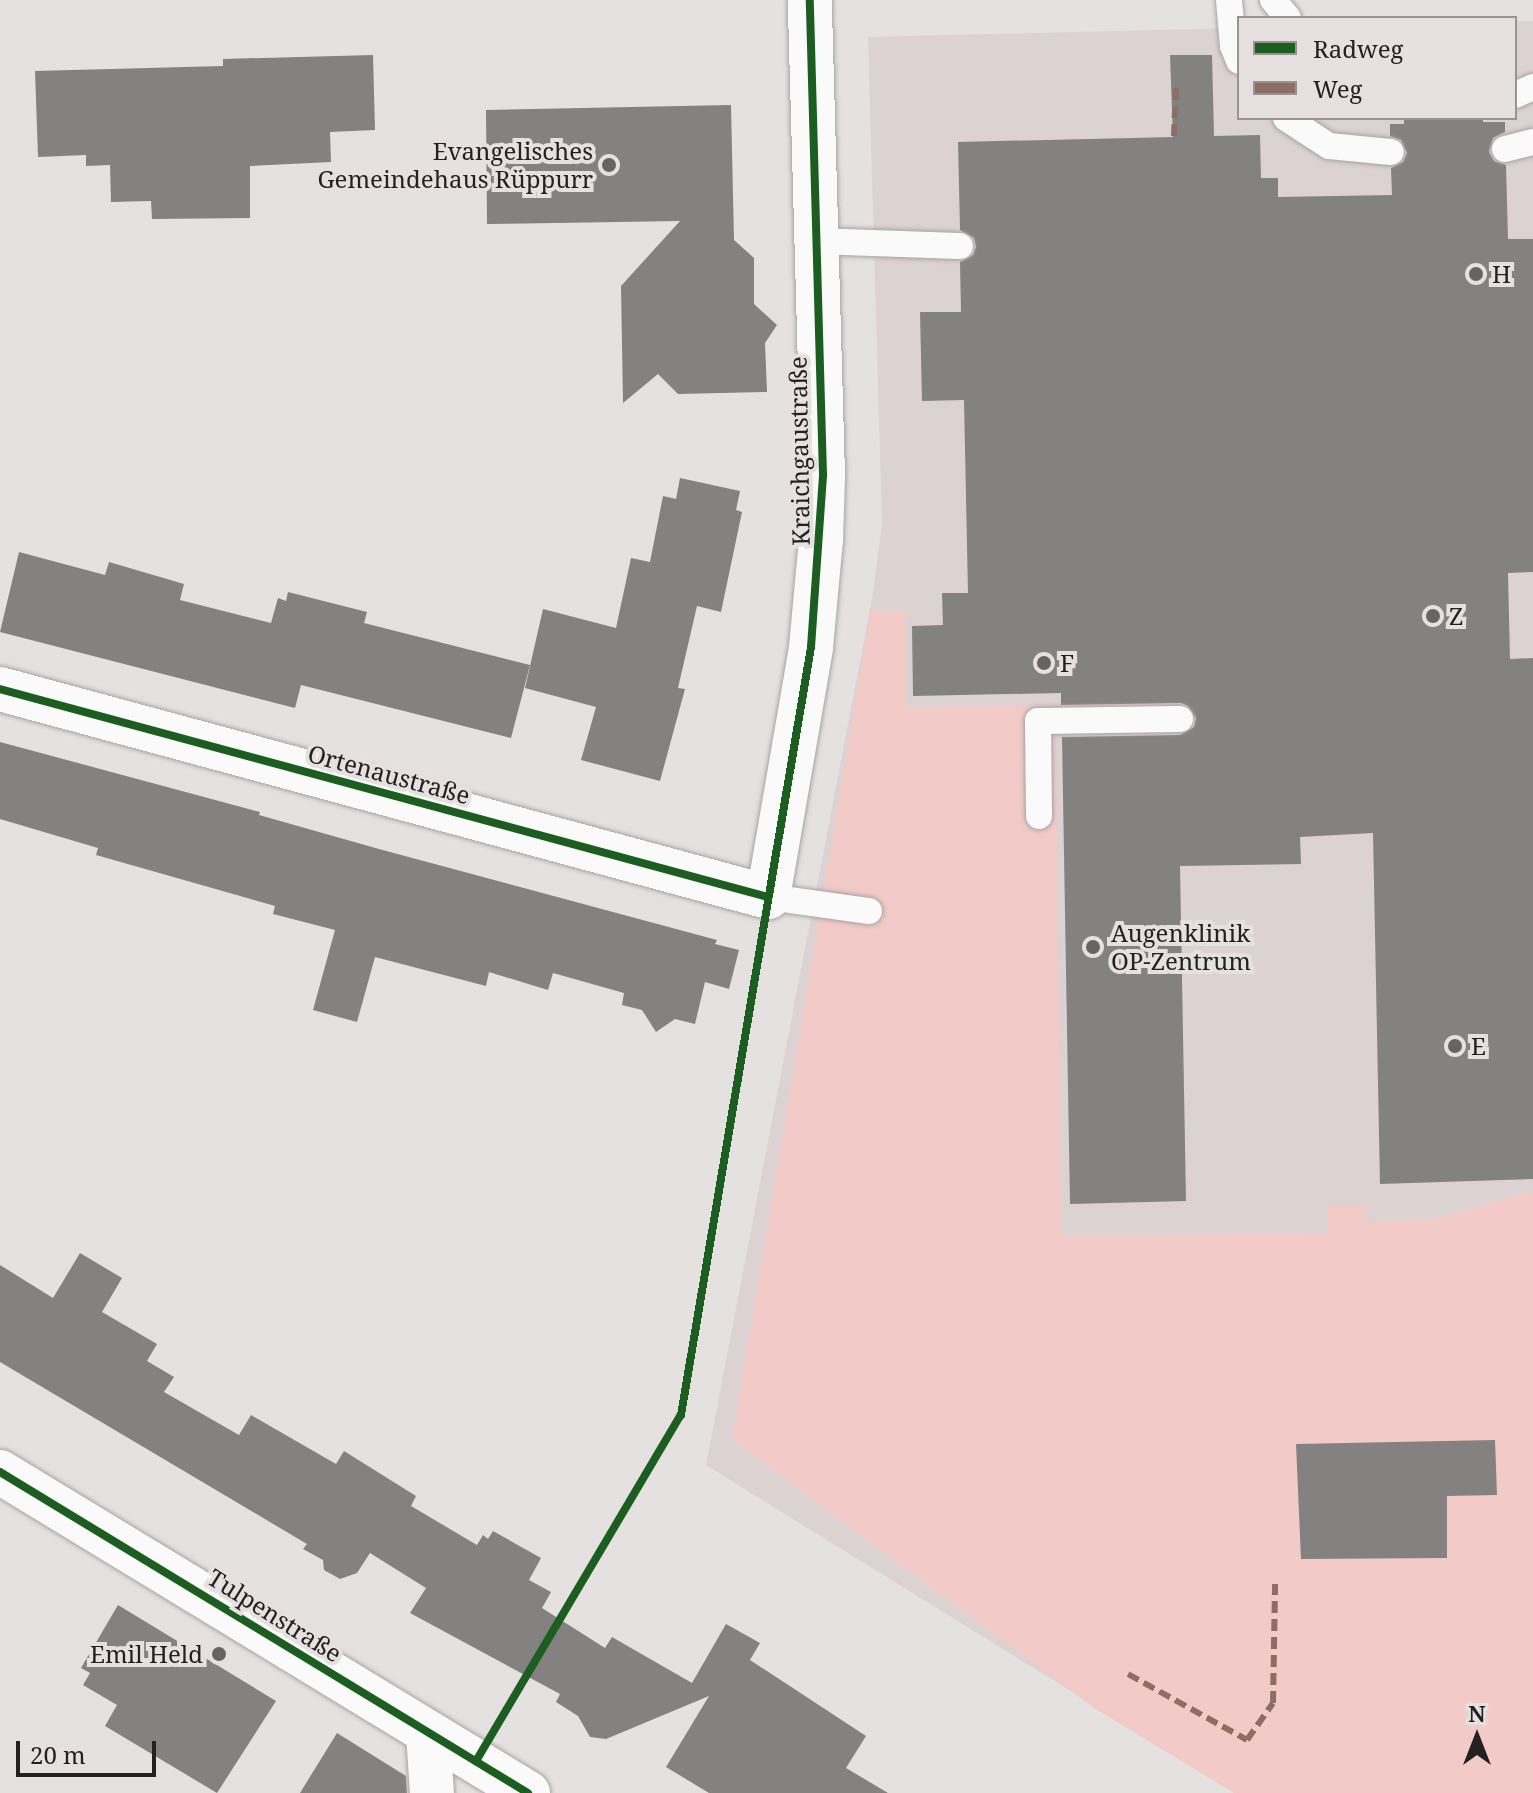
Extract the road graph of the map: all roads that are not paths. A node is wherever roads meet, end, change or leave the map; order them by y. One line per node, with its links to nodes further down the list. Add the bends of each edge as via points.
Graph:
1 (810, 0): 10 (street, Kraichgaustraße)
2 (1229, 0): 5 (lane)
3 (1273, 0): 4 (lane)
4 (1286, 16)
5 (1237, 56)
6 (1289, 120): 9 (lane, via 1329,146)
7 (1533, 142): 8 (lane)
8 (1505, 149)
9 (1391, 152)
10 (814, 241): 11 (lane); 15 (street, Kraichgaustraße, via 821,540 811,647)
11 (960, 246)
12 (0, 689): 15 (street, Ortenaustraße)
13 (1180, 719): 14 (lane, via 1038,721)
14 (1039, 816)
15 (768, 897): 16 (lane)
16 (869, 911)
17 (0, 1472): 18 (street, Tulpenstraße)
18 (428, 1733): 19 (street); 20 (street, Tulpenstraße)
19 (432, 1793)
20 (528, 1793)

